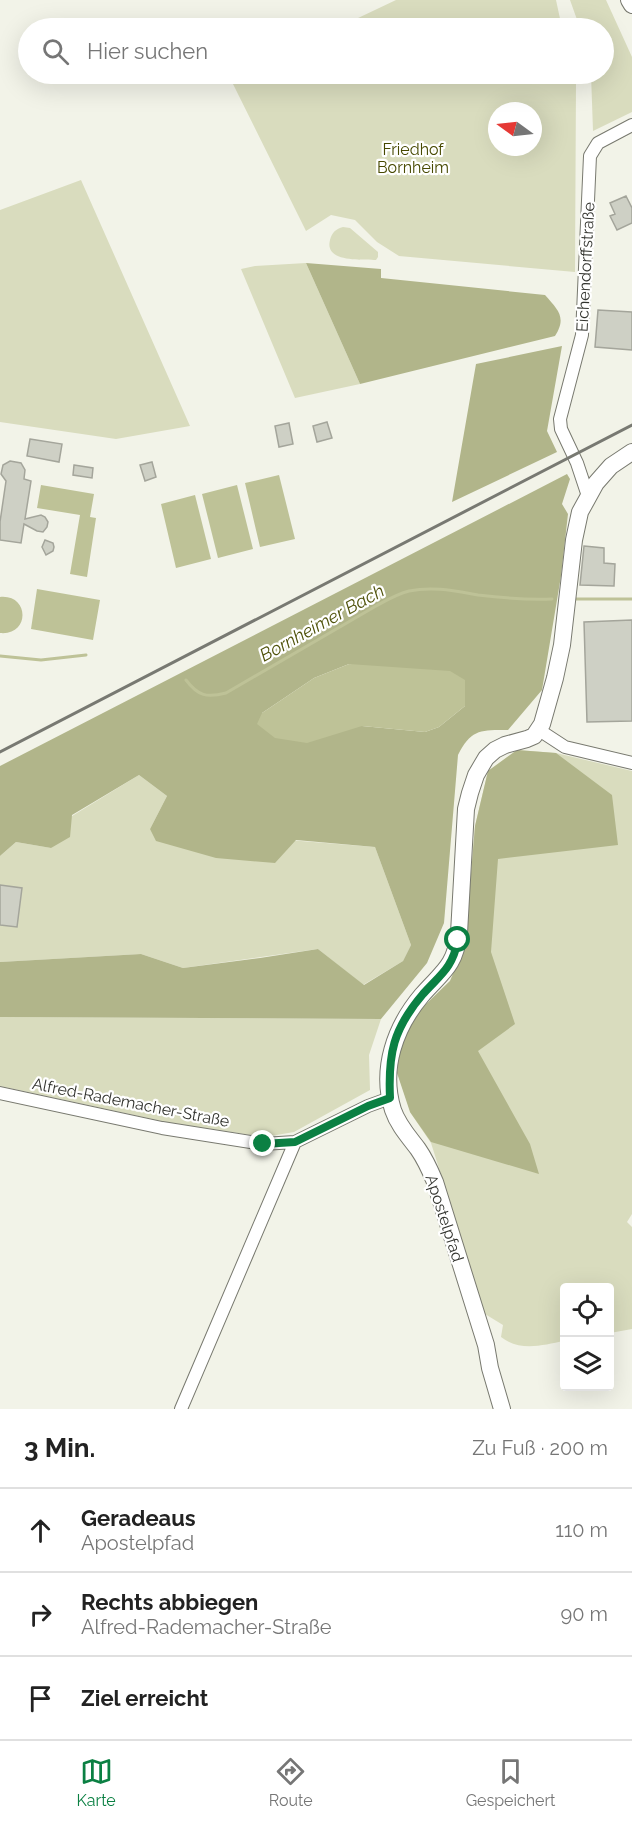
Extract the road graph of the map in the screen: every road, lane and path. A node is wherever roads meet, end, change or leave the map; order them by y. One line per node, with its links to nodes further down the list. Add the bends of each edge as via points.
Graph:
1 (629, 0): 2 (street)
2 (632, 5)
3 (632, 125): 5 (street, Eichendorffstraße, via 598,143 590,156 582,334 560,419)
4 (632, 452): 5 (street, via 611,466)
5 (588, 496): 6 (street, via 574,540 562,645)
6 (539, 730): 7 (street, via 565,747); 9 (street, Apostelpfad, via 534,736 495,750 476,775 466,809 457,948 445,971 416,1002 395,1039 388,1069)
7 (632, 763)
8 (0, 1093): 10 (street, Alfred-Rademacher-Straße, via 162,1128 263,1144)
9 (390, 1098): 10 (street, Alfred-Rademacher-Straße); 12 (street, Apostelpfad, via 397,1119 435,1182)
10 (295, 1142): 11 (street)
11 (181, 1409)
12 (502, 1409)

